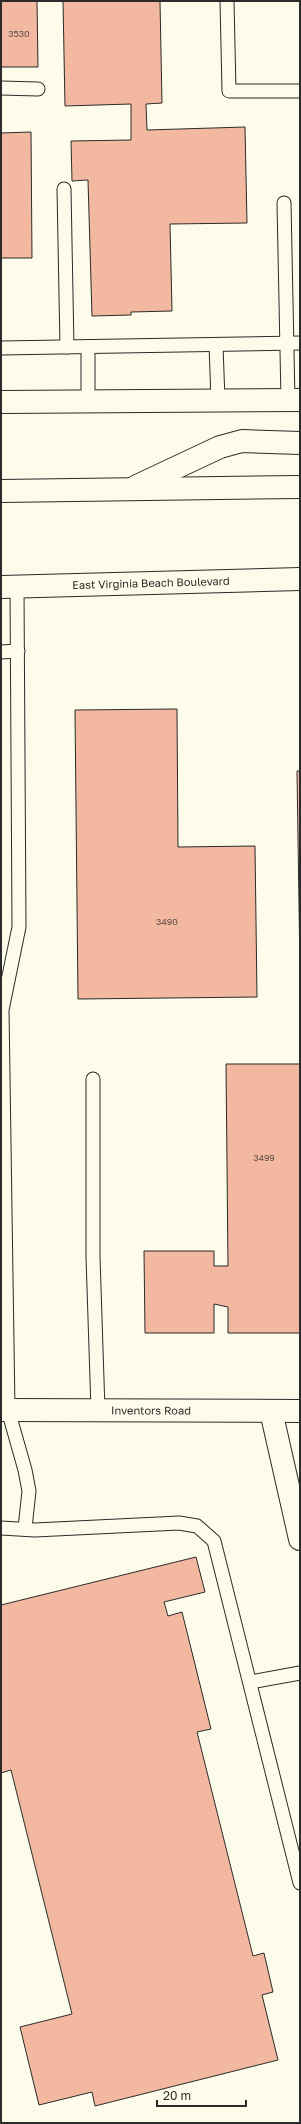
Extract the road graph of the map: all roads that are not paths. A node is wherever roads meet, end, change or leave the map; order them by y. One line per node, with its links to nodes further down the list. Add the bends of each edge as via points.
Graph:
1 (227, 1): 4 (lane, via 229,91)
2 (1, 88): 3 (lane)
3 (38, 89)
4 (300, 91)
5 (64, 189): 10 (lane)
6 (284, 203): 8 (lane)
7 (300, 343): 8 (lane)
8 (287, 344): 9 (lane); 14 (lane)
9 (216, 345): 11 (lane); 13 (lane)
10 (67, 347): 11 (lane); 12 (lane)
11 (88, 347): 15 (lane)
12 (1, 348)
13 (218, 400): 14 (main road); 15 (main road)
14 (294, 400)
15 (88, 401): 16 (main road)
16 (1, 402)
17 (300, 443): 19 (main road, via 242,441 220,447)
18 (300, 487): 19 (main road)
19 (131, 489): 20 (main road)
20 (1, 491)
21 (300, 579): 22 (main road, East Virginia Beach Boulevard)
22 (9, 587): 23 (lane)
23 (18, 651): 24 (lane); 26 (lane, via 19,927 2,1010)
24 (1, 652)
25 (93, 1079): 27 (lane, via 93,1257)
26 (4, 1410): 27 (main road, Inventors Road); 31 (lane, via 29,1491)
27 (98, 1410): 28 (main road, Inventors Road)
28 (271, 1411): 29 (main road, Inventors Road); 32 (main road)
29 (300, 1411)
30 (1, 1528): 31 (lane)
31 (25, 1528): 34 (lane, via 35,1530 179,1522 197,1526 214,1541)
32 (300, 1539)
33 (300, 1674): 34 (lane)
34 (250, 1682): 35 (lane)
35 (300, 1883)

